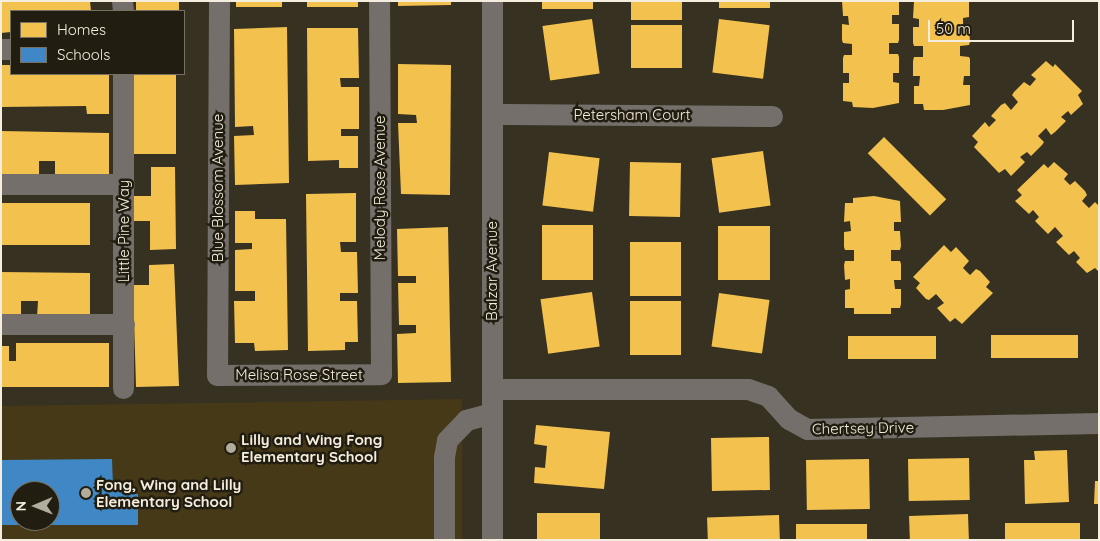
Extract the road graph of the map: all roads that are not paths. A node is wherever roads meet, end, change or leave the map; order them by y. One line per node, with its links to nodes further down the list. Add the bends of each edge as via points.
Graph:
1 (219, 1): 12 (street, Blue Blossom Avenue)
2 (379, 1): 11 (street, Melody Rose Avenue)
3 (492, 1): 5 (street, Balzar Avenue)
4 (123, 75): 8 (street, Little Pine Way)
5 (492, 114): 6 (street, Petersham Court); 14 (street, Balzar Avenue)
6 (772, 116)
7 (1, 184): 8 (street)
8 (124, 184): 10 (street, Little Pine Way)
9 (1, 324): 10 (street)
10 (124, 324): 13 (street, Little Pine Way)
11 (381, 374): 12 (street, Melisa Rose Street)
12 (217, 375)
13 (124, 388)
14 (492, 389): 15 (street, Balzar Avenue); 16 (street, Chertsey Drive, via 748,389 768,396 789,419 807,429)
15 (492, 413): 17 (street, via 466,420 447,440); 18 (street, Balzar Avenue)
16 (1099, 423)
17 (444, 540)
18 (492, 540)

